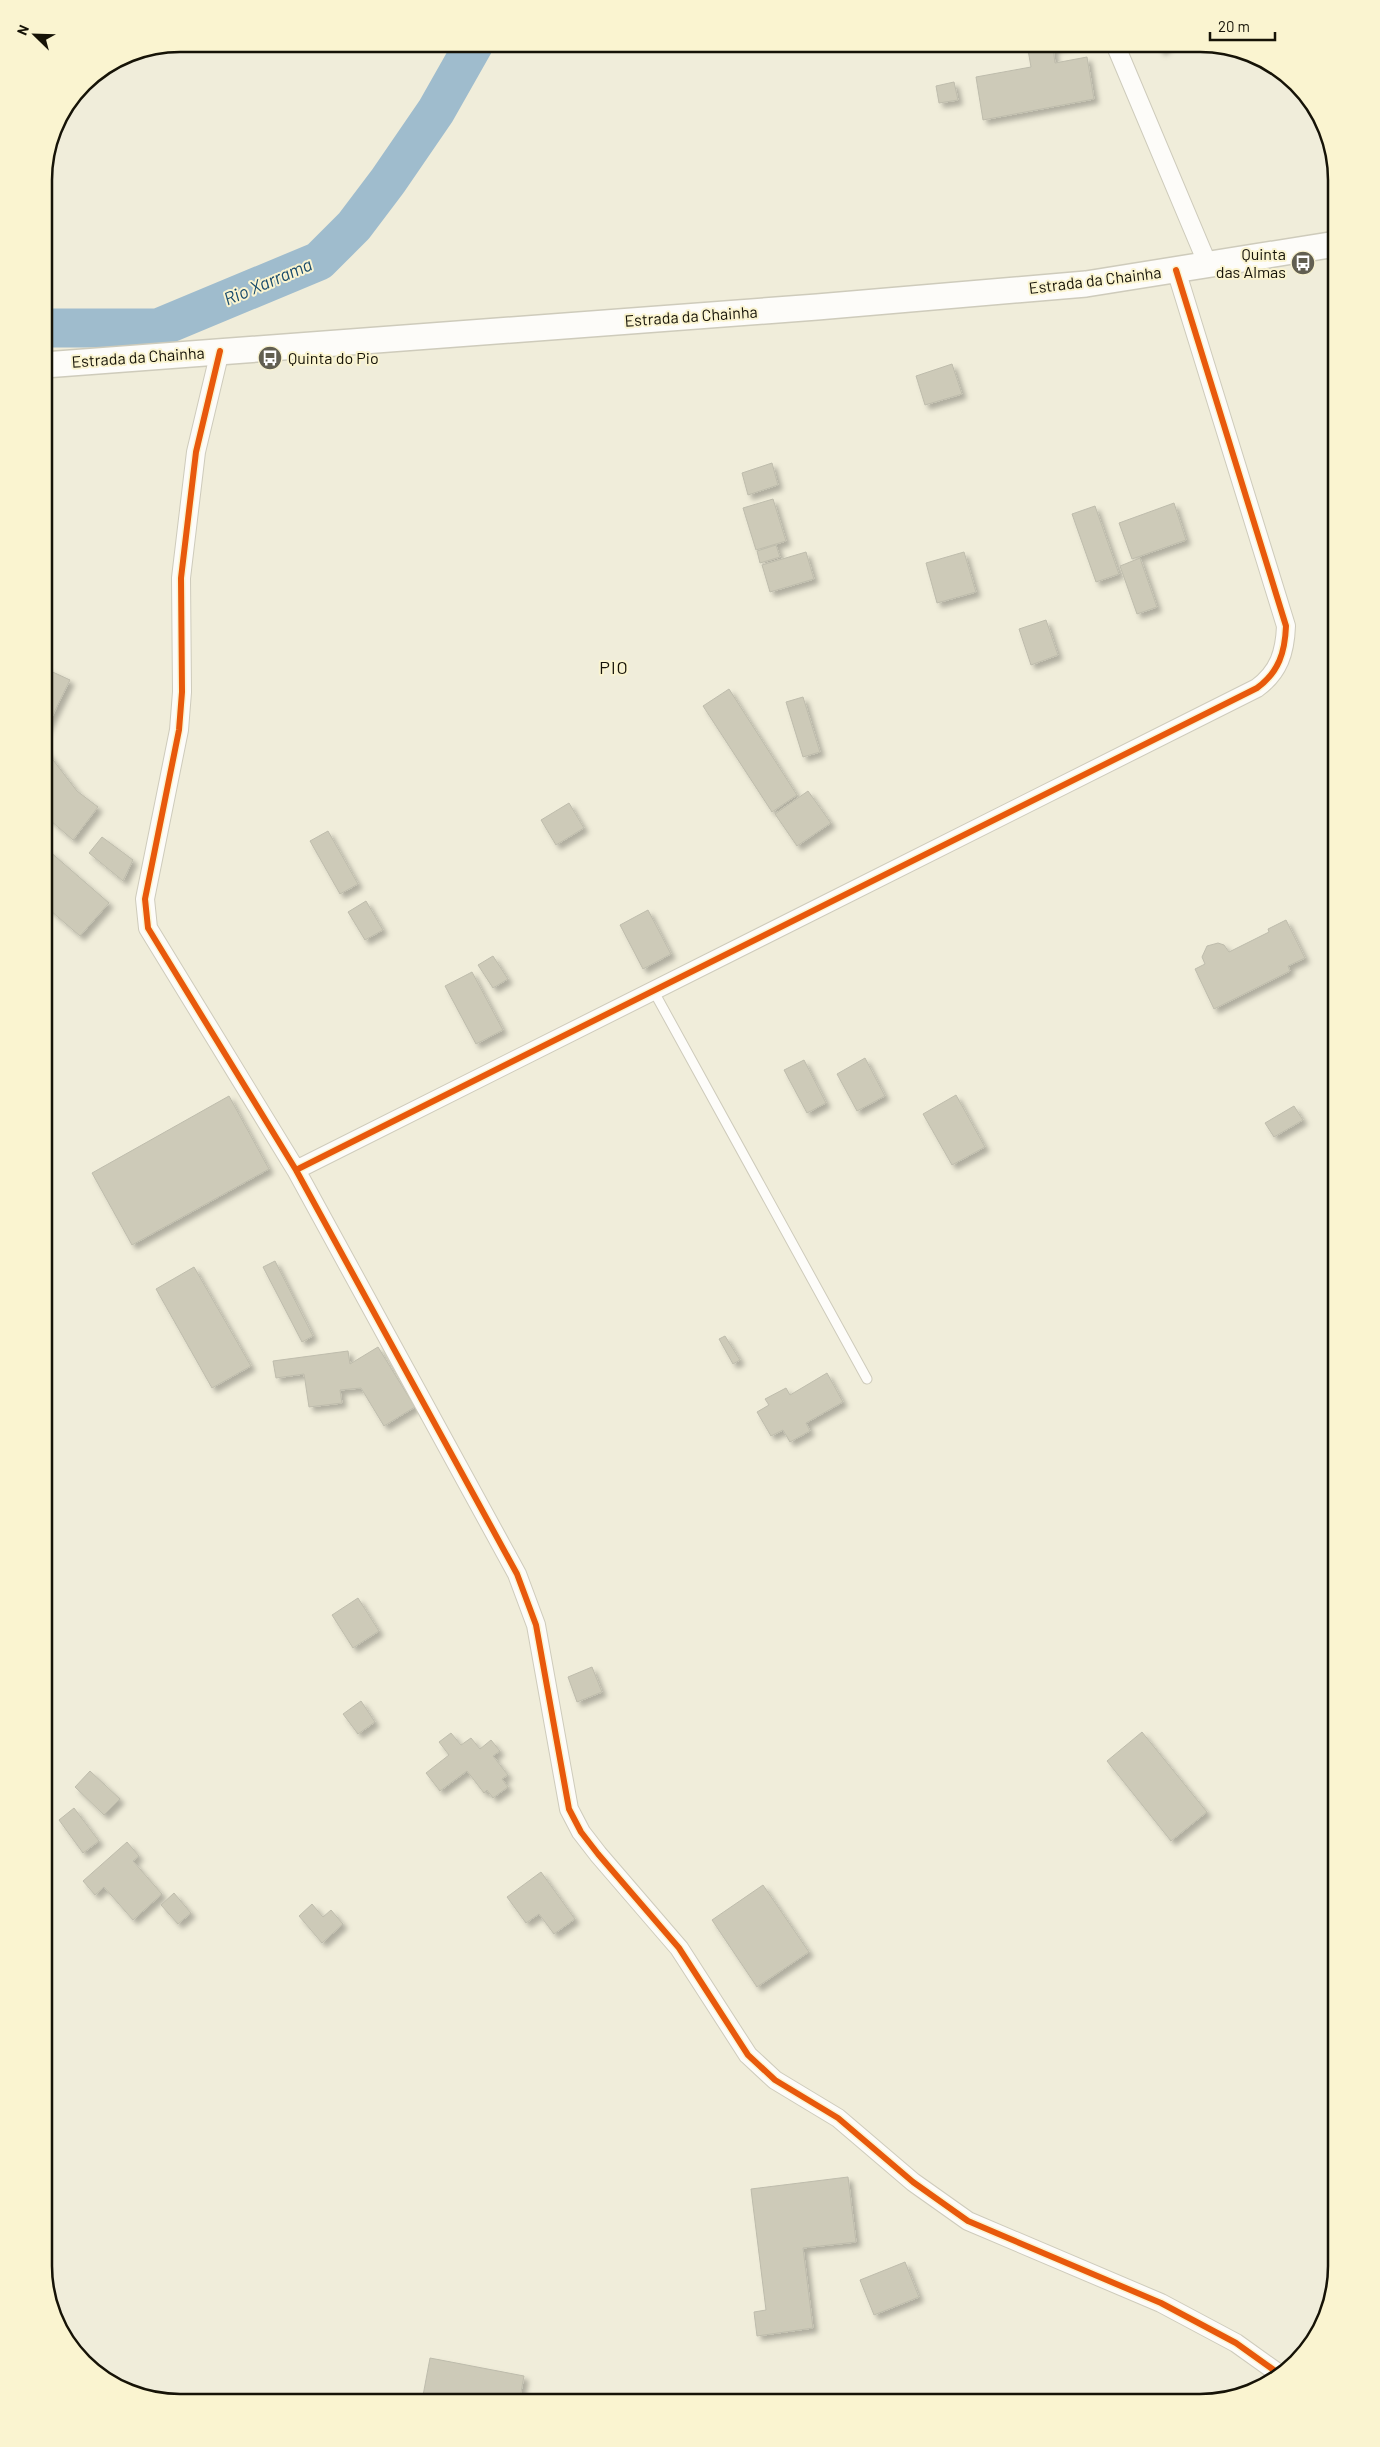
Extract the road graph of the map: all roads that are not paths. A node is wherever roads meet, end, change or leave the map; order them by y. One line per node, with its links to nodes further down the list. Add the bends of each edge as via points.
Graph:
1 (1119, 53): 3 (street)
2 (1328, 245): 3 (street, Estrada da Chainha)
3 (1208, 265): 4 (street, Estrada da Chainha)
4 (1176, 270): 5 (street, Estrada da Chainha, via 1086,284 836,306); 7 (street, via 1286,626 1286,646 1270,678 1257,688)
5 (220, 351): 6 (street, Estrada da Chainha); 8 (street, via 196,452 181,578 180,730 145,899 148,928)
6 (53, 364)
7 (653, 990): 8 (street); 9 (lane)
8 (296, 1170): 10 (street, via 517,1574 536,1625 569,1809 598,1854 679,1948 748,2055 775,2080 838,2118 913,2182 968,2221 1161,2303 1236,2343)
9 (867, 1379)
10 (1274, 2371)

